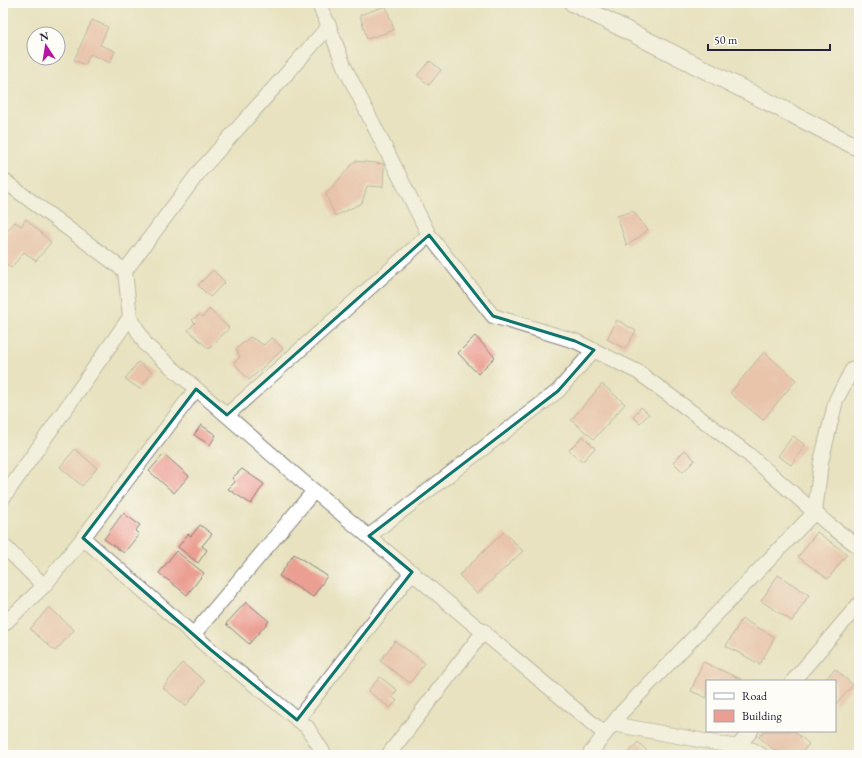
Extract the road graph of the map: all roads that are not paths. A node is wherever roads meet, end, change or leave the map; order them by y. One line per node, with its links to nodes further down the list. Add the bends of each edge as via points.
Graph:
1 (318, 3): 3 (street)
2 (573, 3): 4 (street)
3 (330, 26): 6 (street, via 344,66); 7 (street, via 199,172)
4 (859, 148)
5 (5, 186): 7 (street)
6 (429, 235): 9 (street, via 493,316 575,340); 12 (street)
7 (125, 271): 8 (street)
8 (130, 317): 11 (street, via 146,345); 14 (street)
9 (594, 350): 15 (street, via 638,372 747,453); 16 (street, via 558,391)
10 (859, 366): 15 (street, via 852,370 836,400 821,462)
11 (196, 389): 12 (street); 17 (street)
12 (226, 415): 13 (street)
13 (314, 491): 16 (street); 25 (street)
14 (3, 498)
15 (815, 512): 19 (street); 28 (street)
16 (369, 536): 20 (street)
17 (83, 538): 21 (street); 25 (street)
18 (3, 545): 21 (street)
19 (859, 547)
20 (412, 572): 24 (street); 27 (street)
21 (44, 586): 23 (street)
22 (859, 604): 26 (street)
23 (3, 625)
24 (484, 632): 28 (street); 32 (street)
25 (194, 635): 27 (street)
26 (794, 680)
27 (297, 720): 31 (street, via 307,727)
28 (609, 729): 30 (street); 33 (street)
29 (750, 732): 30 (street)
30 (737, 747): 34 (street, via 754,750)
31 (325, 755)
32 (388, 755)
33 (589, 755)
34 (761, 755)

